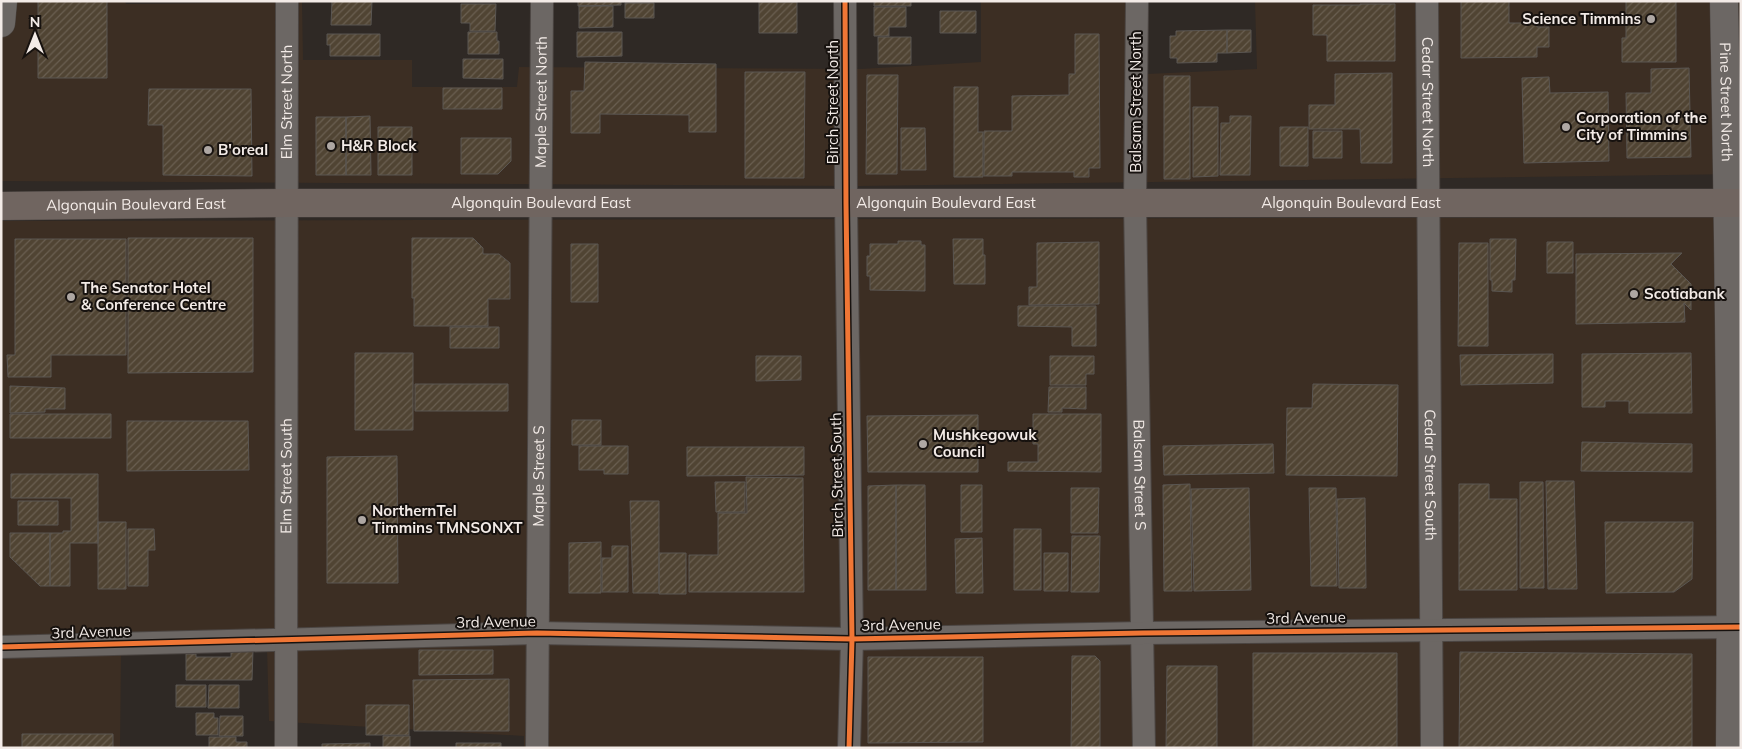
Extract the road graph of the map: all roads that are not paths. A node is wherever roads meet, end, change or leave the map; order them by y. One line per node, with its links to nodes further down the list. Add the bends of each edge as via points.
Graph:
1 (3, 1): 8 (street)
2 (287, 1): 9 (street, Elm Street North)
3 (542, 1): 10 (street, Maple Street North)
4 (845, 1): 11 (street, Birch Street North)
5 (1136, 1): 12 (street, Balsam Street North)
6 (1428, 1): 13 (street, Cedar Street North)
7 (1724, 1): 14 (street, Pine Street North)
8 (1, 23)
9 (288, 203): 10 (main road, Algonquin Boulevard East); 15 (main road, Algonquin Boulevard East); 20 (street, Elm Street South)
10 (541, 203): 11 (main road, Algonquin Boulevard East); 18 (street, Maple Street S)
11 (846, 203): 12 (main road, Algonquin Boulevard East); 21 (street, Birch Street South)
12 (1135, 203): 13 (main road, Algonquin Boulevard East); 19 (street, Balsam Street S)
13 (1429, 203): 14 (main road, Algonquin Boulevard East); 17 (street, Cedar Street South)
14 (1734, 203): 16 (street, Pine Street North)
15 (1, 206)
16 (1736, 627): 17 (street, 3rd Avenue); 28 (street, Pine Street North)
17 (1432, 630): 19 (street, 3rd Avenue); 27 (street, Cedar Street South)
18 (537, 633): 20 (street, 3rd Avenue); 21 (street, 3rd Avenue); 24 (street, Maple Street S)
19 (1143, 633): 21 (street, 3rd Avenue); 26 (street, Balsam Street S)
20 (286, 639): 22 (street, 3rd Avenue); 23 (street, Elm Street South)
21 (852, 639): 25 (street, Birch Street South)
22 (1, 647)
23 (286, 748)
24 (537, 748)
25 (849, 748)
26 (1144, 748)
27 (1432, 748)
28 (1730, 748)

